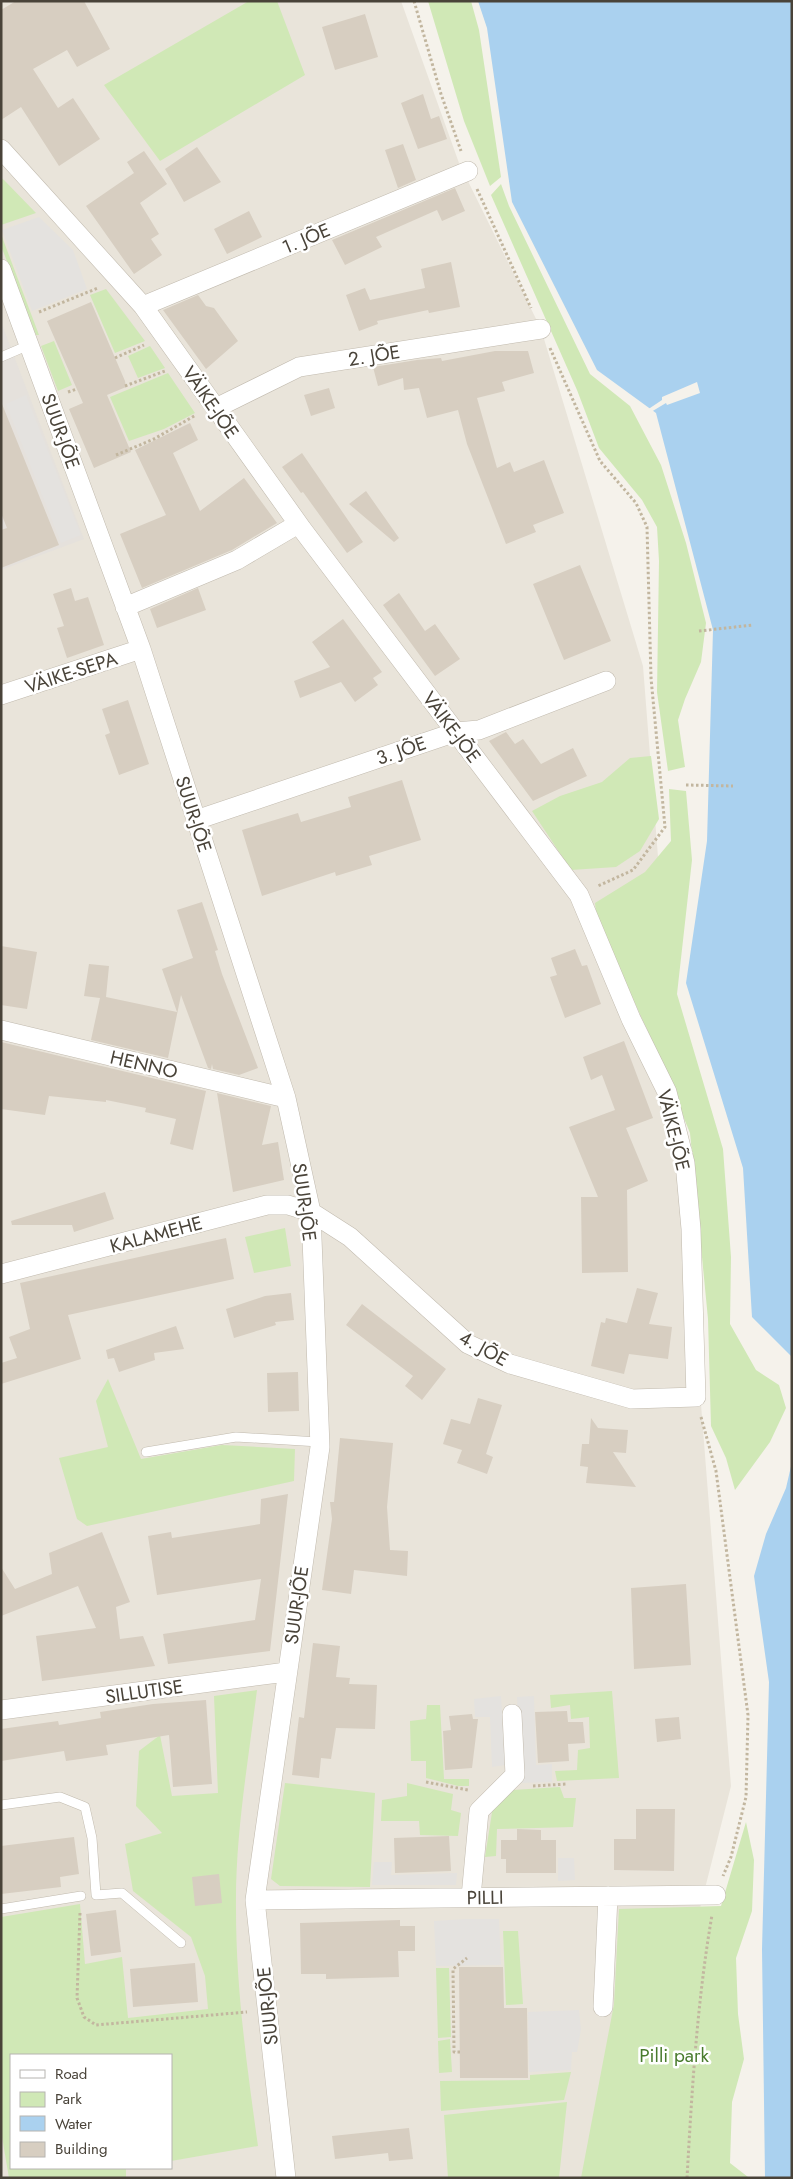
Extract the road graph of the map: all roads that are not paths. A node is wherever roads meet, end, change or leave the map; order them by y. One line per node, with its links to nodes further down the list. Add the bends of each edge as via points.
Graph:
1 (1, 149): 4 (street, VÄIKE-JÕE)
2 (468, 171): 4 (street, 1. JÕE)
3 (1, 269): 6 (street, SUUR-JÕE)
4 (143, 306): 8 (street, VÄIKE-JÕE)
5 (541, 329): 8 (street, 2. JÕE, via 299,367)
6 (29, 345): 7 (lane); 10 (street, SUUR-JÕE)
7 (1, 357)
8 (208, 410): 9 (street, VÄIKE-JÕE)
9 (298, 524): 10 (street, via 237,560); 14 (street, VÄIKE-JÕE)
10 (125, 608): 11 (street, SUUR-JÕE)
11 (141, 649): 13 (street, VÄIKE-SEPA); 15 (street, SUUR-JÕE)
12 (606, 681): 14 (street, 3. JÕE, via 479,730)
13 (1, 695)
14 (456, 732): 15 (street, 3. JÕE); 20 (street, VÄIKE-JÕE, via 580,895 631,1019 667,1092 684,1163 692,1238)
15 (196, 820): 17 (street, SUUR-JÕE)
16 (1, 1030): 17 (street, HENNO)
17 (286, 1098): 18 (street, SUUR-JÕE)
18 (311, 1212): 19 (street, KALAMEHE, via 288,1205 267,1205); 20 (street, 4. JÕE, via 350,1238 468,1344 510,1364 632,1399); 21 (street, SUUR-JÕE)
19 (1, 1274)
20 (696, 1397)
21 (319, 1442): 22 (lane, via 236,1437); 23 (street, SUUR-JÕE)
22 (146, 1452)
23 (286, 1672): 24 (street, SILLUTISE); 31 (street, SUUR-JÕE)
24 (1, 1710)
25 (512, 1714): 30 (street, via 515,1775 479,1811)
26 (1, 1805): 33 (lane, via 60,1796 85,1807 92,1838 96,1895 122,1893)
27 (716, 1895): 29 (street, PILLI)
28 (81, 1896): 32 (lane)
29 (608, 1896): 30 (street, PILLI); 34 (street)
30 (471, 1898): 31 (street, PILLI)
31 (255, 1900): 35 (street, SUUR-JÕE)
32 (1, 1909)
33 (181, 1943)
34 (603, 2006)
35 (286, 2178)

